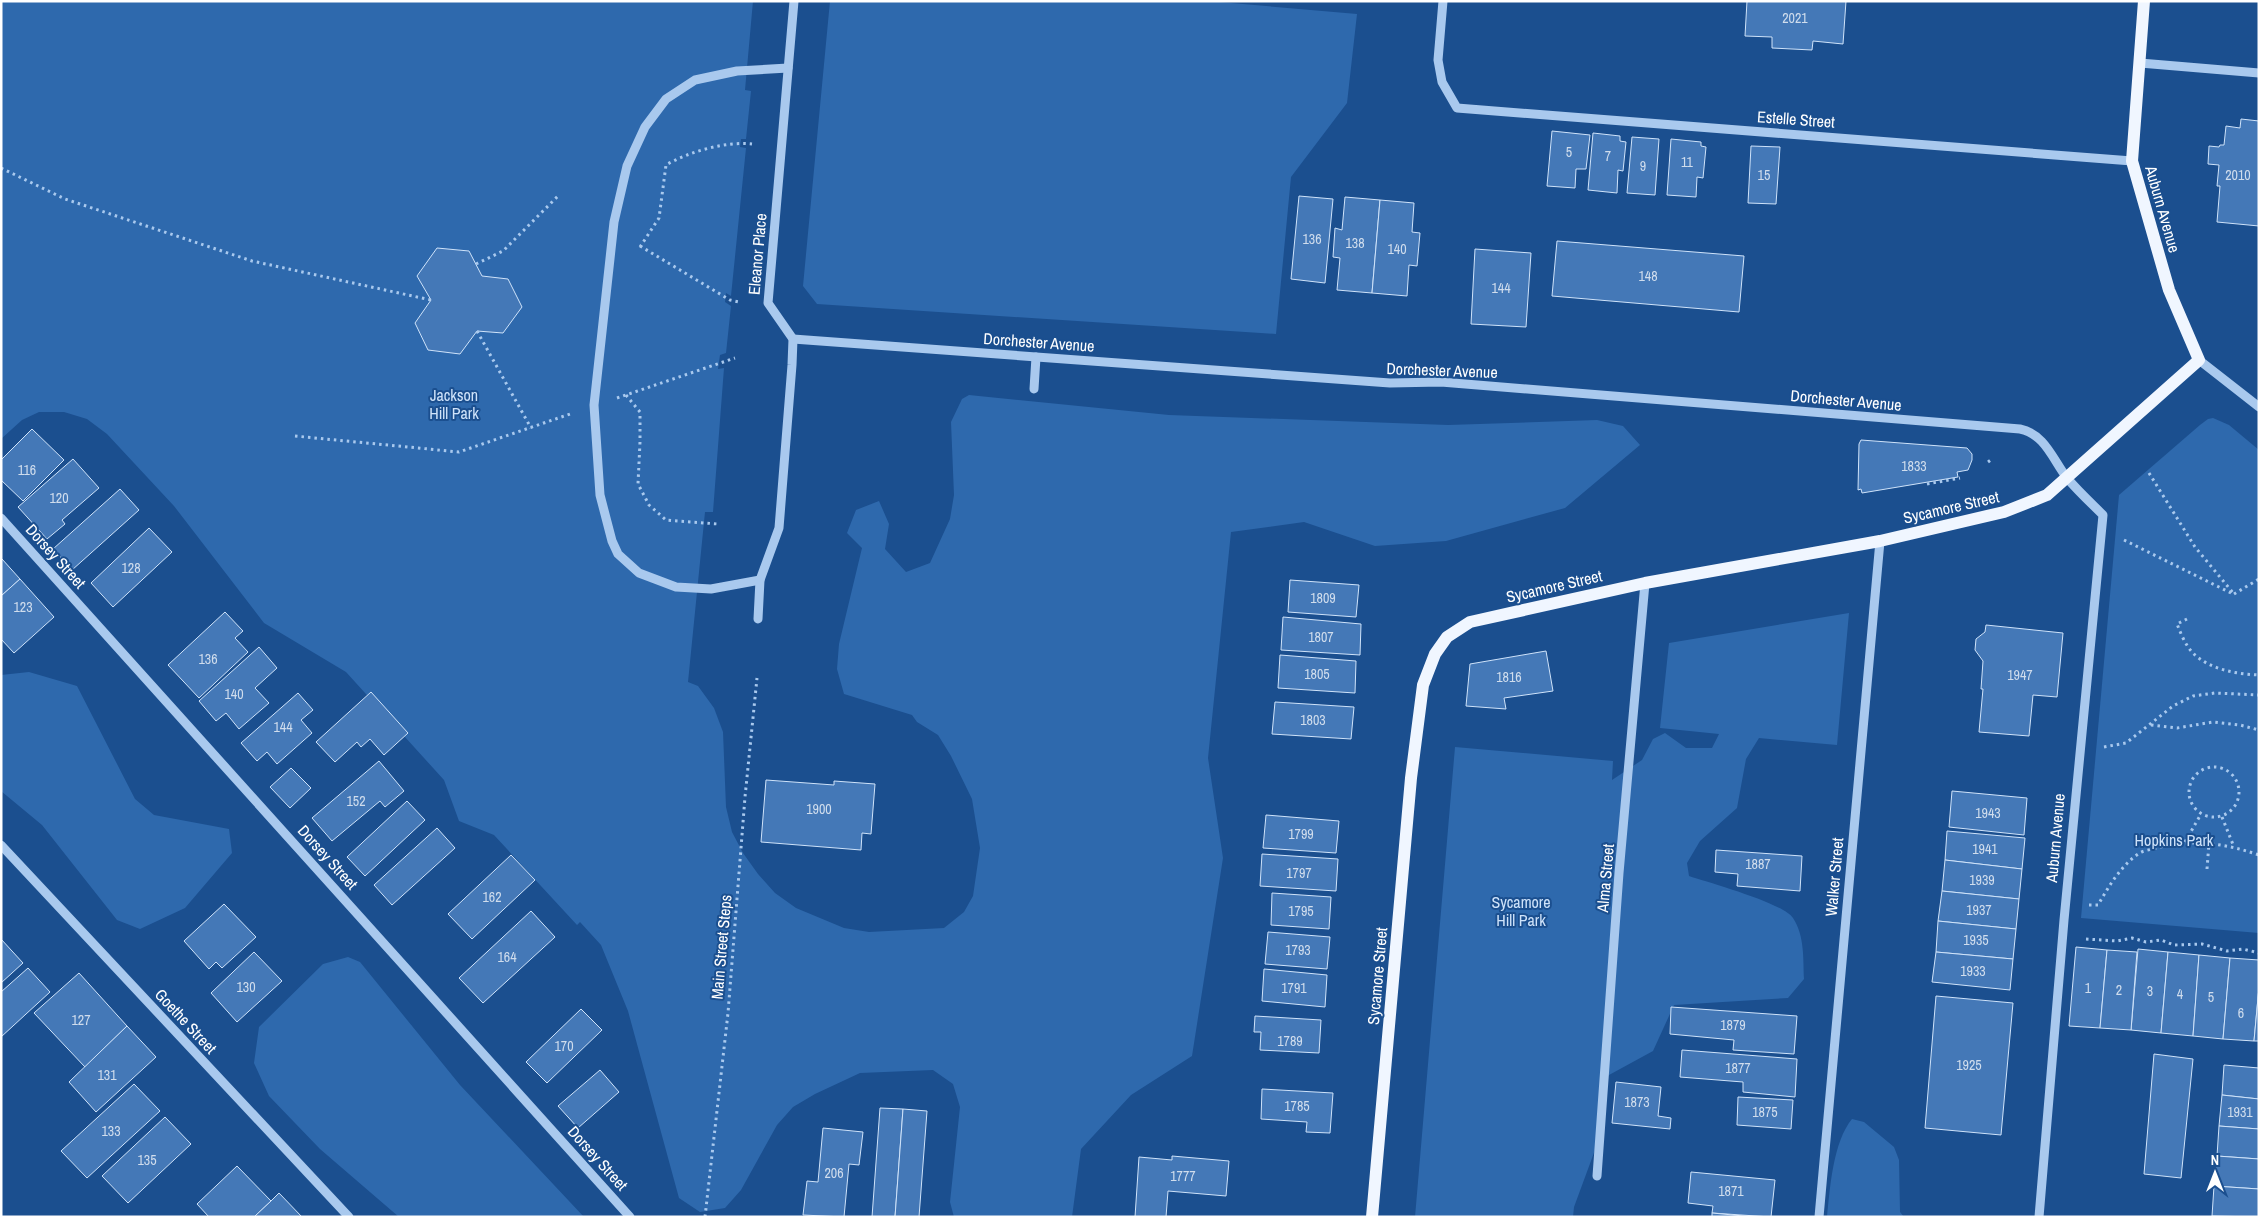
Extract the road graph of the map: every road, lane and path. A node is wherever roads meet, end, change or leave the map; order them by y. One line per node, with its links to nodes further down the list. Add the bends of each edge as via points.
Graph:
1 (794, 1): 5 (street, Eleanor Place)
2 (1443, 1): 8 (street, Estelle Street, via 1438,60 1442,82 1457,108)
3 (2144, 1): 4 (main road, Auburn Avenue)
4 (2140, 63): 6 (street); 8 (main road, Auburn Avenue)
5 (788, 68): 11 (street, via 737,71 695,80 666,100 645,127 627,166); 17 (street, Eleanor Place, via 768,303)
6 (2259, 73)
7 (752, 144): 12 (path, via 735,142 677,158 666,165 659,218)
8 (2132, 161): 20 (main road, Auburn Avenue, via 2169,290)
9 (1, 168): 14 (path, via 65,199 252,261)
10 (558, 196): 13 (path, via 503,251)
11 (614, 230): 12 (path); 23 (street)
12 (640, 246): 15 (path, via 730,300)
13 (476, 264)
14 (431, 300)
15 (739, 302)
16 (477, 332): 25 (path)
17 (793, 339): 18 (street, Dorchester Avenue); 37 (street, via 779,528)
18 (1036, 357): 21 (street); 30 (street, Dorchester Avenue, via 1390,383 1441,382 2020,429 2028,430 2039,438)
19 (735, 358): 22 (path)
20 (2199, 360): 24 (street); 30 (main road, Sycamore Street)
21 (1034, 389)
22 (626, 395): 23 (path); 34 (path, via 640,412 638,484 649,505 666,520)
23 (594, 405): 25 (path); 37 (street, via 600,495 618,554 639,573 676,588 711,589)
24 (2259, 407)
25 (531, 428): 26 (path, via 459,452)
26 (294, 436)
27 (1992, 459): 28 (path)
28 (1988, 462)
29 (2149, 473): 40 (path, via 2195,547)
30 (2067, 477): 36 (main road, Sycamore Street, via 2047,495 2004,512); 66 (street, Auburn Avenue, via 2103,515)
31 (1960, 478): 32 (path)
32 (1927, 484)
33 (1, 518): 62 (street, Dorsey Street)
34 (718, 524)
35 (2120, 538): 40 (path)
36 (1880, 541): 39 (main road, Sycamore Street); 65 (street, Walker Street)
37 (760, 580): 41 (street)
38 (2259, 580): 40 (path)
39 (1645, 583): 60 (street, Alma Street, via 1619,873); 64 (main road, Sycamore Street, via 1470,622 1447,637 1434,654 1423,685 1411,778)
40 (2234, 594)
41 (758, 618)
42 (2187, 619): 43 (path, via 2176,624 2194,655 2239,674)
43 (2259, 675)
44 (757, 678): 63 (path, Main Street Steps, via 728,1013)
45 (2259, 695): 46 (path, via 2215,693 2193,696 2173,706)
46 (2150, 725): 47 (path, via 2178,728 2214,722 2240,724); 48 (path, via 2126,743)
47 (2259, 730)
48 (2098, 748)
49 (2201, 814): 50 (path, via 2212,818); 50 (path, via 2189,801 2189,786 2199,771 2214,766 2230,772 2239,786 2239,799 2232,811); 51 (path)
50 (2222, 816): 54 (path)
51 (2185, 842): 52 (path); 57 (path, via 2139,853 2115,876 2098,905)
52 (2209, 844): 54 (path); 56 (path)
53 (1, 845): 61 (street, Goethe Street)
54 (2234, 847): 55 (path)
55 (2259, 856)
56 (2207, 869)
57 (2084, 906)
58 (2084, 938): 59 (path, via 2161,940 2174,945 2202,944 2227,951)
59 (2259, 953)
60 (1597, 1176)
61 (349, 1217)
62 (630, 1217)
63 (705, 1217)
64 (1372, 1217)
65 (1819, 1217)
66 (2038, 1217)

